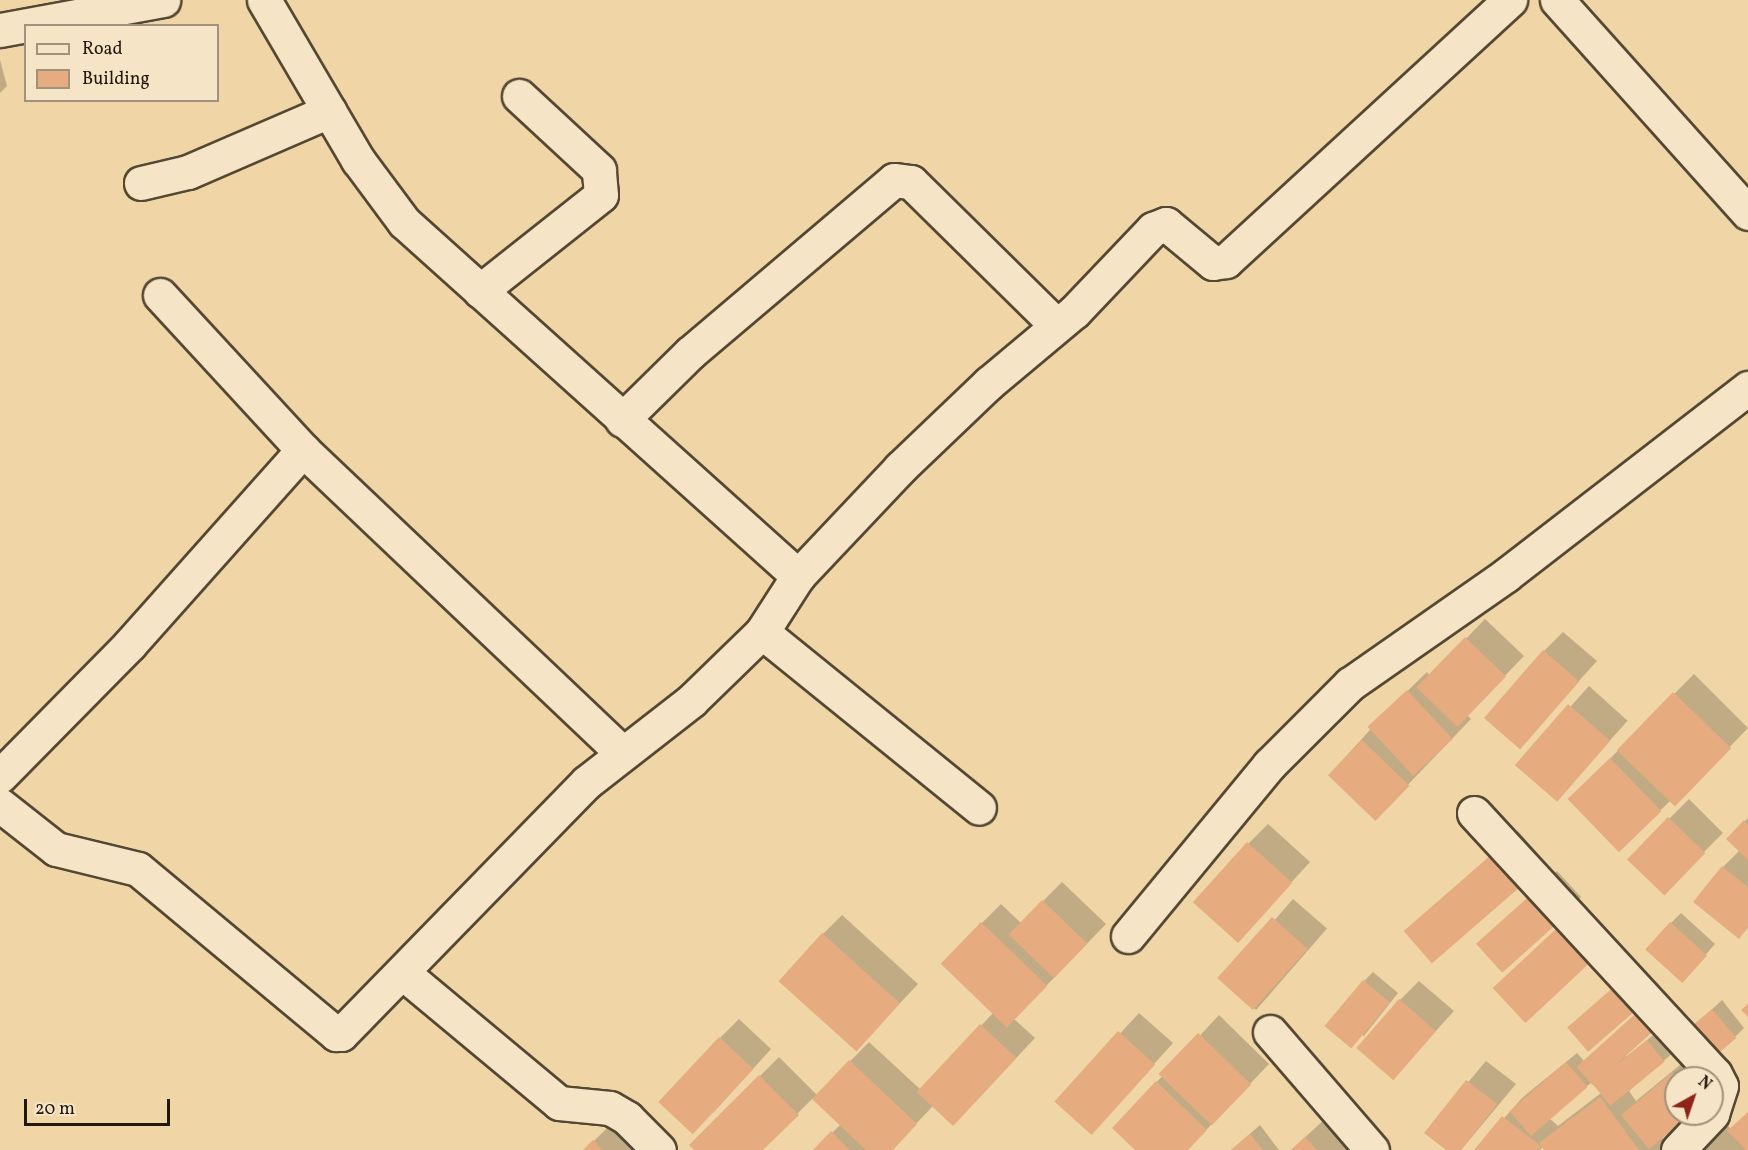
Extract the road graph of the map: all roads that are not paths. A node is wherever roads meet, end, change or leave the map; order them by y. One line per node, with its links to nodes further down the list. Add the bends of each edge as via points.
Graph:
1 (163, 0): 5 (street)
2 (264, 0): 9 (street)
3 (1510, 0): 14 (street, via 1226,261 1217,265 1173,228 1159,225 1074,312)
4 (1557, 0): 11 (street)
5 (33, 24)
6 (24, 26): 7 (street)
7 (0, 30)
8 (519, 96): 12 (street, via 599,170 601,195)
9 (329, 111): 10 (street, via 188,172); 12 (street, via 358,160 404,222)
10 (141, 183)
11 (1748, 213)
12 (480, 291): 16 (street)
13 (160, 295): 17 (street)
14 (1055, 324): 16 (street, via 911,182 894,180 690,353); 18 (street, via 908,460)
15 (1748, 388): 25 (street, via 1506,575 1350,684 1269,765)
16 (622, 420): 18 (street)
17 (303, 450): 20 (street); 21 (street, via 130,644)
18 (798, 576): 19 (street)
19 (762, 632): 20 (street, via 690,701); 23 (street)
20 (622, 753): 26 (street, via 587,782)
21 (0, 776)
22 (0, 805): 26 (street, via 56,849 138,869 336,1034 345,1032)
23 (979, 808)
24 (1474, 813): 28 (street)
25 (1128, 936)
26 (403, 973): 30 (street, via 559,1103 610,1108 627,1118)
27 (1270, 1032): 31 (street)
28 (1708, 1066)
29 (1701, 1126): 32 (street)
30 (659, 1150)
31 (1372, 1150)
32 (1678, 1150)

